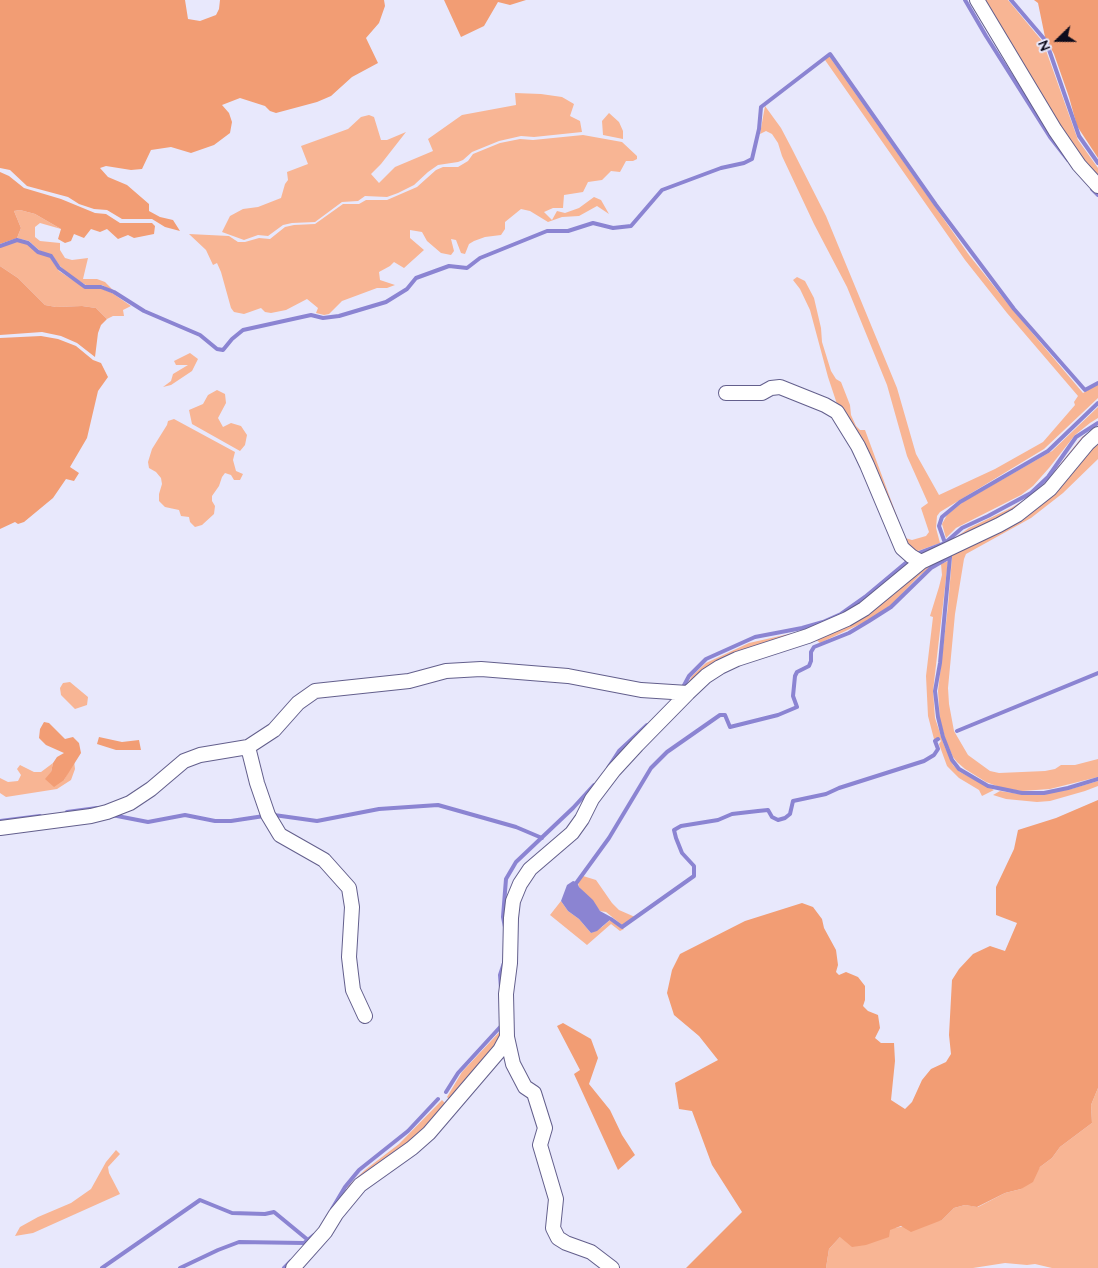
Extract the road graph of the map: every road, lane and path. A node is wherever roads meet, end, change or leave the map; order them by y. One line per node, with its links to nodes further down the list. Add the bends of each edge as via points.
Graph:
1 (977, 0): 2 (street, via 1055,130 1079,166)
2 (1098, 186)
3 (726, 393): 5 (street, via 762,393 780,387 837,412 858,446 902,548)
4 (1098, 434): 5 (street, via 1050,489 1017,515)
5 (921, 562): 6 (street, via 871,604 847,619 808,636 737,659 706,676)
6 (688, 693): 7 (street, via 641,690 568,676 520,671 446,671 409,681 316,691 298,703 274,730); 10 (street, via 614,770 572,833 530,869 520,884 511,918)
7 (248, 747): 8 (street, via 184,761 130,803 107,812); 9 (street, via 256,783 268,815 280,835 324,860 349,888 352,907 351,974)
8 (0, 828)
9 (365, 1016)
10 (507, 1037): 11 (street, via 484,1070 429,1133 360,1184 325,1232); 12 (street, via 513,1064 525,1087 534,1093 545,1128 540,1145 556,1199 553,1228 558,1238 591,1252)
11 (293, 1268)
12 (612, 1268)

